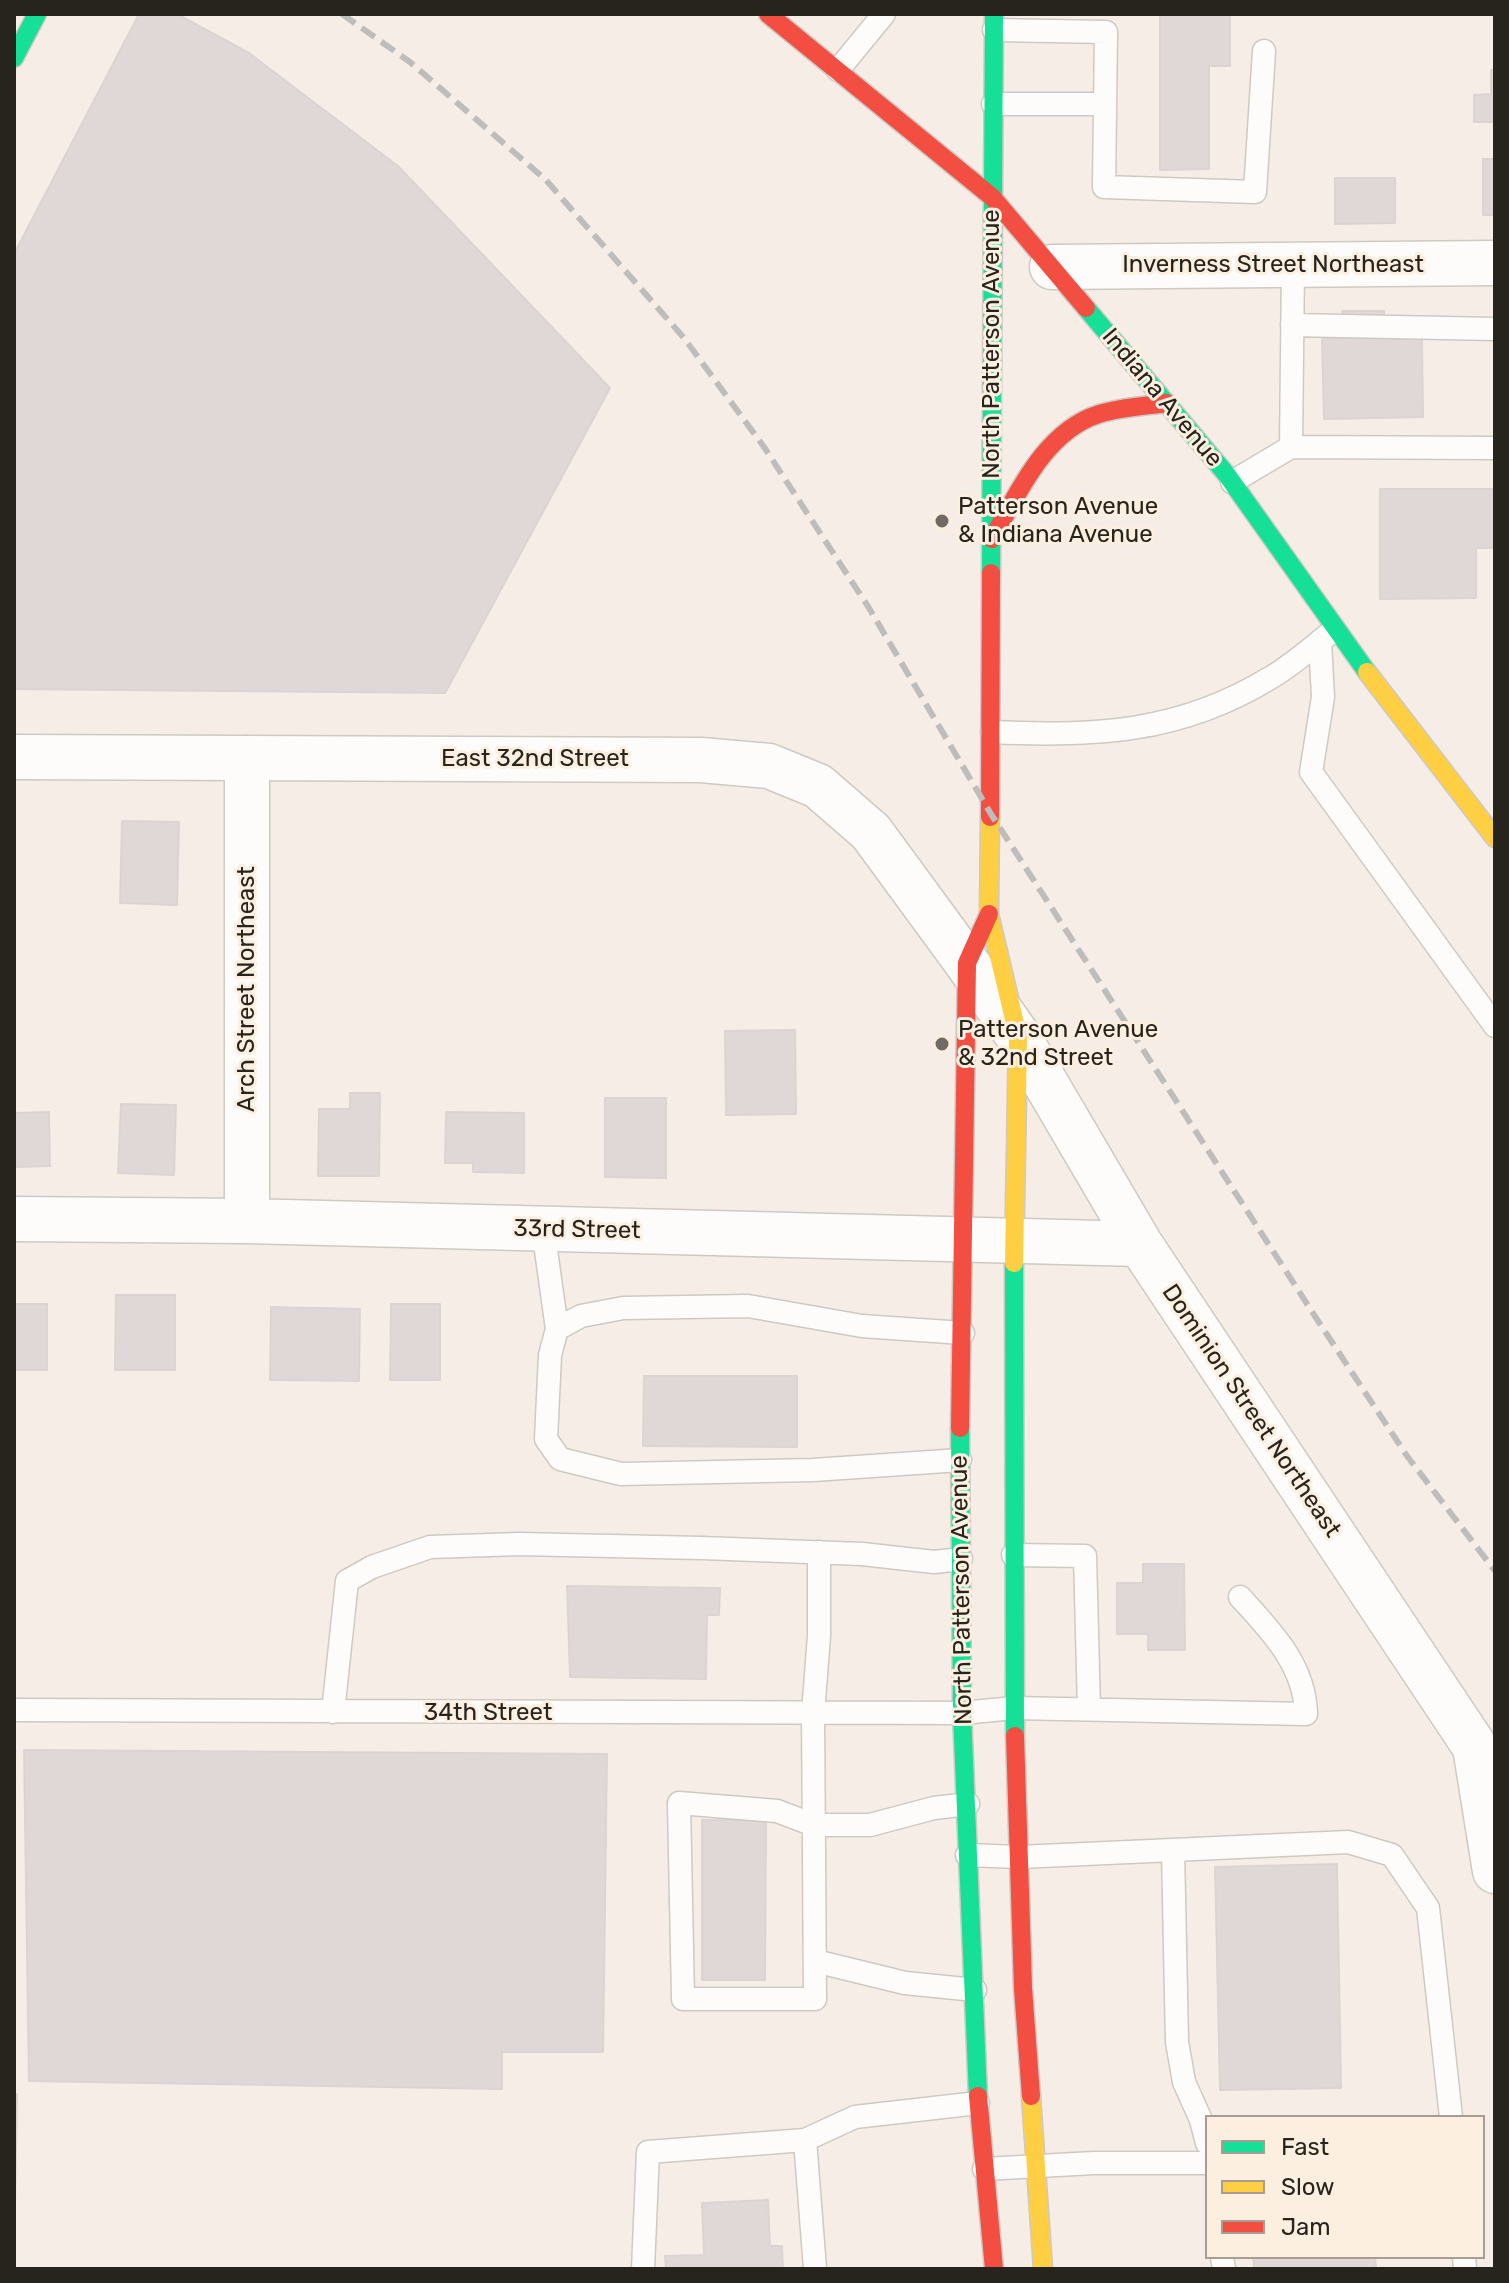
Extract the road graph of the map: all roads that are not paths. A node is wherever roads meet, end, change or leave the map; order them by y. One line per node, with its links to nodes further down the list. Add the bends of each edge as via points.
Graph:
1 (37, 14): 6 (main road)
2 (768, 14): 7 (main road, Indiana Avenue)
3 (884, 14): 7 (lane)
4 (994, 22): 8 (main road, North Patterson Avenue); 9 (lane, via 1106,32)
5 (1264, 51): 9 (lane, via 1255,192 1104,187)
6 (14, 58)
7 (838, 70): 10 (main road, Indiana Avenue)
8 (993, 104): 9 (lane); 10 (main road, North Patterson Avenue)
9 (1105, 104)
10 (992, 197): 13 (main road, Indiana Avenue); 20 (main road, North Patterson Avenue)
11 (1495, 263): 12 (street, Inverness Street Northeast)
12 (1293, 265): 13 (street, Inverness Street Northeast); 14 (lane)
13 (1052, 267): 16 (main road, Indiana Avenue)
14 (1292, 325): 15 (lane); 17 (lane)
15 (1495, 329)
16 (1167, 403): 19 (main road, Indiana Avenue); 20 (main road, via 1095,415 1059,436)
17 (1291, 447): 18 (lane); 19 (lane)
18 (1495, 448)
19 (1232, 482): 21 (main road, Indiana Avenue)
20 (992, 539): 22 (main road, North Patterson Avenue)
21 (1327, 635): 22 (lane, via 1271,677 1221,704 1168,723 1072,736); 25 (main road, Indiana Avenue); 28 (lane, via 1311,772)
22 (992, 732): 26 (main road, North Patterson Avenue)
23 (14, 757): 24 (street, East 32nd Street)
24 (247, 758): 27 (street, East 32nd Street, via 701,760 769,766 818,786 871,832); 31 (street, Arch Street Northeast)
25 (1495, 838)
26 (989, 914): 27 (main road, North Patterson Avenue); 29 (main road, North Patterson Avenue)
27 (967, 963): 29 (street, Dominion Street Northeast); 33 (main road, North Patterson Avenue)
28 (1495, 1026)
29 (1018, 1036): 34 (main road, North Patterson Avenue); 35 (street, Dominion Street Northeast)
30 (14, 1219): 31 (street, 33rd Street)
31 (247, 1221): 32 (street, 33rd Street)
32 (543, 1229): 33 (street, 33rd Street); 36 (lane)
33 (965, 1240): 34 (street, 33rd Street); 37 (main road, North Patterson Avenue)
34 (1014, 1241): 35 (street, 33rd Street); 40 (main road, North Patterson Avenue)
35 (1140, 1244): 54 (street, Dominion Street Northeast, via 1475,1747)
36 (557, 1329): 37 (lane, via 581,1316 623,1308 748,1306 862,1326); 38 (lane, via 550,1355 546,1439 560,1459 621,1474)
37 (963, 1333): 38 (main road, North Patterson Avenue)
38 (960, 1460): 41 (main road, North Patterson Avenue)
39 (819, 1552): 41 (lane, via 934,1562); 46 (lane, via 519,1544 430,1547 347,1581); 47 (lane)
40 (1013, 1555): 43 (main road, North Patterson Avenue); 44 (lane, via 1085,1556)
41 (961, 1559): 48 (main road, North Patterson Avenue)
42 (1240, 1597): 44 (lane, 34th Street, via 1277,1637 1295,1668 1305,1691 1306,1714)
43 (1014, 1708): 44 (lane, 34th Street); 48 (lane, 34th Street); 53 (main road, North Patterson Avenue)
44 (1089, 1709)
45 (14, 1710): 46 (lane, 34th Street)
46 (333, 1712): 47 (lane, 34th Street)
47 (813, 1713): 48 (lane, 34th Street); 50 (lane)
48 (962, 1713): 49 (main road, North Patterson Avenue)
49 (968, 1804): 50 (lane, via 870,1825); 52 (main road, North Patterson Avenue)
50 (814, 1825): 55 (lane); 55 (lane, via 777,1811 679,1803 683,1999 815,1999)
51 (1173, 1850): 53 (lane); 58 (lane, via 1348,1842 1392,1855 1428,1908); 59 (lane, via 1177,2042 1184,2082)
52 (967, 1855): 53 (lane); 56 (main road, North Patterson Avenue)
53 (1019, 1857): 62 (main road, North Patterson Avenue)
54 (1495, 1871)
55 (815, 1961): 56 (lane, via 905,1983)
56 (975, 1990): 57 (main road, North Patterson Avenue)
57 (978, 2103): 60 (lane, via 855,2117); 63 (main road, North Patterson Avenue)
58 (1451, 2115)
59 (1205, 2135)
60 (805, 2140): 64 (lane, via 648,2152); 65 (lane)
61 (1205, 2163): 62 (lane)
62 (1034, 2168): 63 (lane); 67 (main road, North Patterson Avenue)
63 (984, 2169): 66 (main road, North Patterson Avenue)
64 (643, 2269)
65 (815, 2269)
66 (994, 2269)
67 (1043, 2269)

